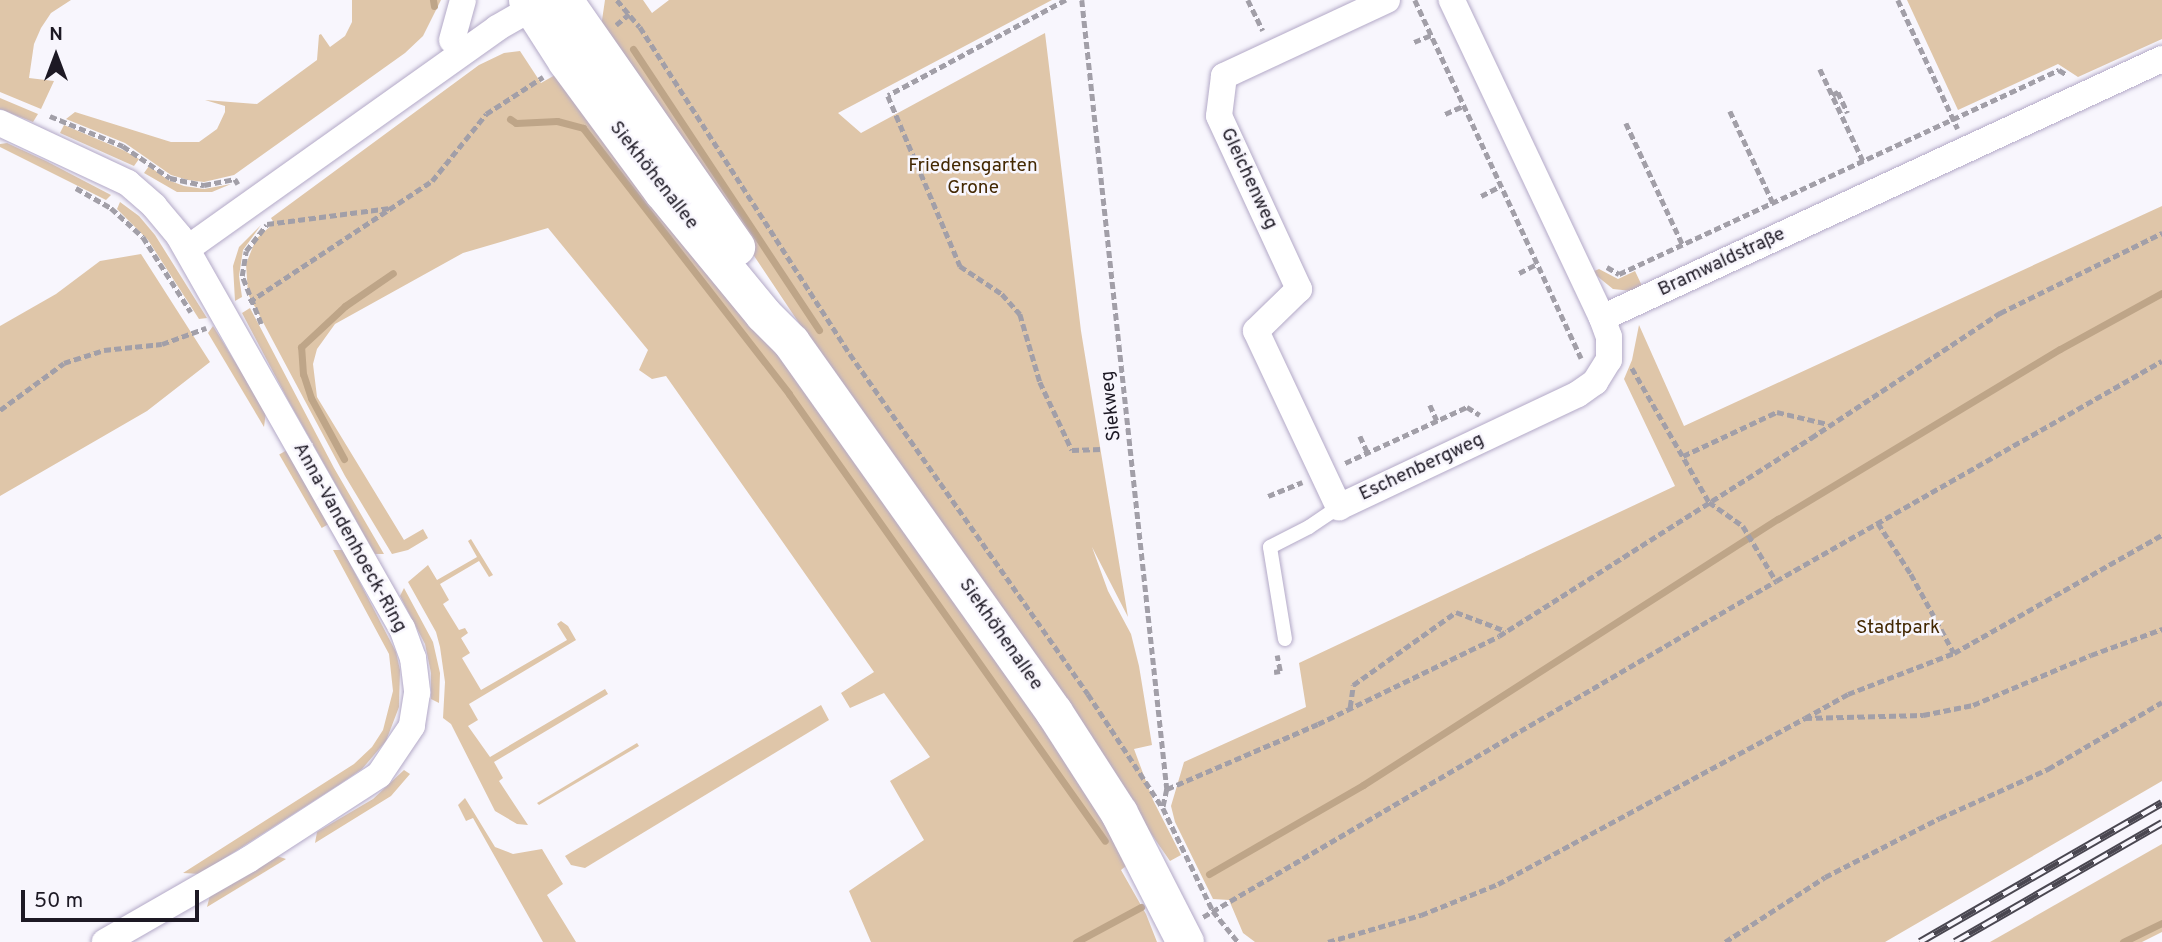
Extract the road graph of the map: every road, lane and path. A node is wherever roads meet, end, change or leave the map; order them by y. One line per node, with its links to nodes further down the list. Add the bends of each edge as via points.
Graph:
1 (463, 0): 13 (street)
2 (618, 0): 11 (path)
3 (1066, 0): 58 (path, via 888,96 960,267 1002,294 1020,314 1040,382 1072,450)
4 (1082, 0): 75 (path, Siekweg)
5 (1248, 0): 16 (path)
6 (1387, 0): 16 (street, Gleichenweg)
7 (1415, 0): 12 (path)
8 (1452, 0): 41 (street)
9 (1898, 0): 26 (path)
10 (536, 2): 13 (street); 15 (main road, Siekhöhenallee); 35 (street)
11 (629, 15): 15 (path); 76 (path, via 688,99 850,354 1059,650)
12 (1431, 35): 14 (path); 21 (path)
13 (452, 40): 35 (street)
14 (1414, 42)
15 (579, 52): 36 (path, via 486,114 432,181); 79 (main road, Siekhöhenallee, via 671,201 791,342 1054,712 1119,813)
16 (1274, 54): 43 (street, Gleichenweg, via 1224,76 1219,116)
17 (2162, 59): 19 (street, Bramwaldstraße)
18 (1820, 69): 20 (path)
19 (2091, 92): 26 (path, via 2059,70); 29 (street, Bramwaldstraße)
20 (1832, 95): 24 (path, via 1838,92); 30 (path)
21 (1463, 106): 25 (path); 32 (path)
22 (1730, 111): 34 (path)
23 (42, 113): 35 (path, via 123,146 170,178 204,185 235,179)
24 (1848, 113)
25 (1445, 114)
26 (1954, 119): 29 (path); 30 (path)
27 (1626, 123): 39 (path)
28 (0, 124): 38 (street, Anna-Vandenhoeck-Ring, via 128,183)
29 (1968, 149): 46 (street, Bramwaldstraße)
30 (1863, 161): 34 (path)
31 (71, 186): 47 (path, via 111,208 143,237)
32 (1501, 186): 33 (path); 40 (path)
33 (1481, 196)
34 (1773, 203): 39 (path)
35 (255, 207): 36 (path); 38 (street); 44 (path, via 254,237 243,264)
36 (391, 208): 44 (path)
37 (2162, 233): 55 (path, via 2000,313)
38 (183, 242): 45 (street, Anna-Vandenhoeck-Ring)
39 (1683, 245): 41 (path, via 1619,274 1600,264)
40 (1537, 264): 42 (path); 51 (path, via 1577,351)
41 (1579, 272): 46 (street)
42 (1519, 273)
43 (1299, 289): 61 (street, Eschenbergweg, via 1256,331)
44 (250, 302): 45 (path); 48 (path)
45 (224, 316): 78 (street, Anna-Vandenhoeck-Ring, via 402,628 415,669 412,726 379,775 248,860)
46 (1602, 318): 51 (street, via 1609,337)
47 (202, 330): 49 (path); 53 (path, via 148,347 104,351 64,363)
48 (266, 335)
49 (208, 342)
50 (2162, 361): 65 (path)
51 (1602, 371): 56 (street, Eschenbergweg, via 1578,394); 60 (path, via 1630,365)
52 (1430, 405): 54 (path)
53 (0, 410)
54 (1437, 421): 56 (path, via 1467,407); 59 (path)
55 (1829, 424): 60 (path, via 1777,412); 63 (path)
56 (1506, 429): 64 (street, Eschenbergweg)
57 (1360, 436): 59 (path)
58 (1101, 449)
59 (1368, 453): 61 (path)
60 (1683, 456): 63 (path)
61 (1323, 473): 62 (path); 64 (street, Eschenbergweg)
62 (1268, 496)
63 (1709, 502): 67 (path, via 1743,526); 69 (path)
64 (1339, 507): 70 (lane, via 1270,547)
65 (1878, 523): 67 (path); 71 (path)
66 (2162, 536): 71 (path)
67 (1776, 581): 77 (path)
68 (2162, 629): 74 (path, via 1973,705 1923,715)
69 (1506, 631): 73 (path); 73 (path, via 1456,612 1353,685)
70 (1286, 639)
71 (1954, 653): 74 (path, via 1848,694)
72 (2162, 702): 82 (path, via 2048,769 1825,877)
73 (1350, 708): 75 (path)
74 (1805, 718): 81 (path, via 1498,884 1421,915)
75 (1167, 789): 76 (path, Siekweg)
76 (1163, 808): 77 (path)
77 (1213, 911): 80 (path)
78 (105, 942)
79 (1185, 942)
80 (1238, 942)
81 (1328, 942)
82 (1725, 942)

